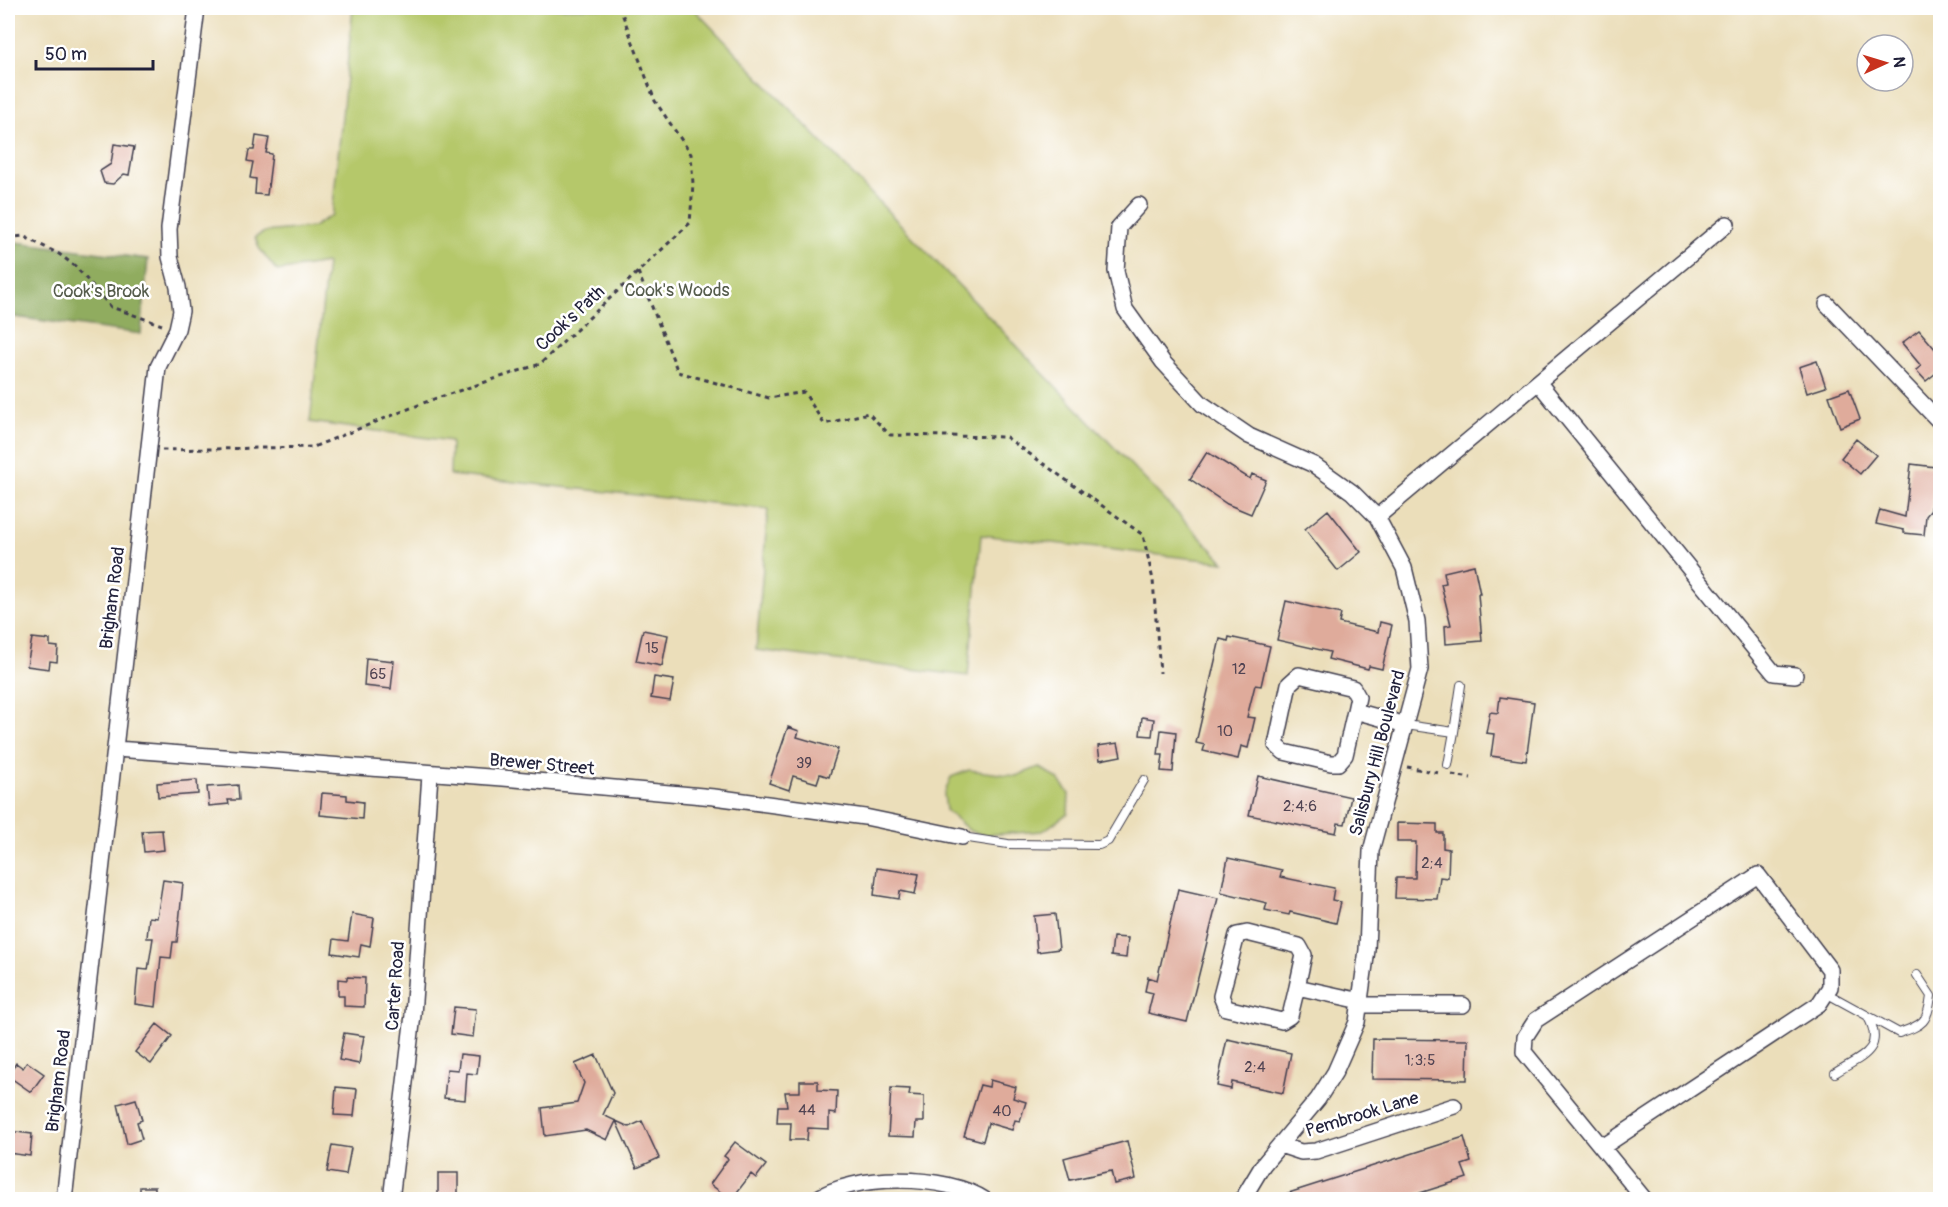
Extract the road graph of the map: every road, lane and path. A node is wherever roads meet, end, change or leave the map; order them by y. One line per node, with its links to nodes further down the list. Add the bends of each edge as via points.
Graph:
1 (197, 8): 8 (street, Brigham Road, via 171,209 170,257 181,311)
2 (620, 8): 6 (path, Cook's Path, via 655,100 691,154 690,224)
3 (1139, 205): 12 (street, Salisbury Hill Boulevard, via 1119,227 1116,271 1125,309 1163,362 1202,404 1249,436 1314,465 1352,492)
4 (1727, 224): 9 (street)
5 (8, 238): 8 (path, via 23,236 59,254 111,306)
6 (638, 272): 11 (path, Cook's Path, via 540,364 430,400 313,447); 13 (path, via 678,372 769,398 804,392 824,424 868,413 890,435 1006,437 1143,535 1153,580)
7 (1827, 304): 10 (street)
8 (177, 328): 11 (street, Brigham Road, via 158,367)
9 (1538, 382): 12 (street); 14 (street, via 1774,673)
10 (1941, 422)
11 (150, 451): 19 (street, Brigham Road)
12 (1377, 517): 17 (street, Salisbury Hill Boulevard, via 1404,568 1417,621 1420,669)
13 (1160, 673)
14 (1795, 675)
15 (1461, 685): 18 (lane)
16 (1355, 711): 16 (street, via 1344,755 1338,763 1284,752 1276,745 1289,684 1295,676 1353,688 1358,697); 17 (street)
17 (1406, 725): 18 (lane); 29 (street, Salisbury Hill Boulevard, via 1371,851 1367,950)
18 (1454, 732): 20 (lane)
19 (116, 749): 23 (street, Brewer Street); 36 (street, Brigham Road)
20 (1448, 765)
21 (1403, 766): 22 (path)
22 (1426, 771)
23 (430, 775): 25 (street, Brewer Street, via 714,798 865,818); 37 (street, Carter Road, via 413,1015)
24 (1144, 780): 25 (lane, via 1108,841 1099,845 1008,844)
25 (962, 837)
26 (1917, 975): 31 (lane, via 1931,996 1929,1015 1919,1027 1899,1033)
27 (1297, 987): 27 (street, via 1290,1016 1282,1022 1226,1008 1221,996 1237,935 1247,933 1299,946 1304,955); 29 (street)
28 (1826, 993): 31 (lane); 35 (street, via 1819,1004); 35 (street, via 1830,970 1758,875 1536,1020 1525,1036 1524,1052)
29 (1360, 1003): 30 (street); 34 (street, Salisbury Hill Boulevard, via 1353,1033 1335,1072)
30 (1462, 1005)
31 (1867, 1016): 32 (lane, via 1875,1030 1870,1051)
32 (1835, 1073)
33 (1454, 1106): 34 (street, Pembrook Lane, via 1316,1151 1301,1152)
34 (1280, 1145): 40 (street, Salisbury Hill Boulevard)
35 (1604, 1146): 41 (street)
36 (64, 1200)
37 (391, 1200)
38 (814, 1200): 39 (street, via 838,1187 872,1180 955,1186)
39 (985, 1200)
40 (1242, 1200)
41 (1645, 1200)

